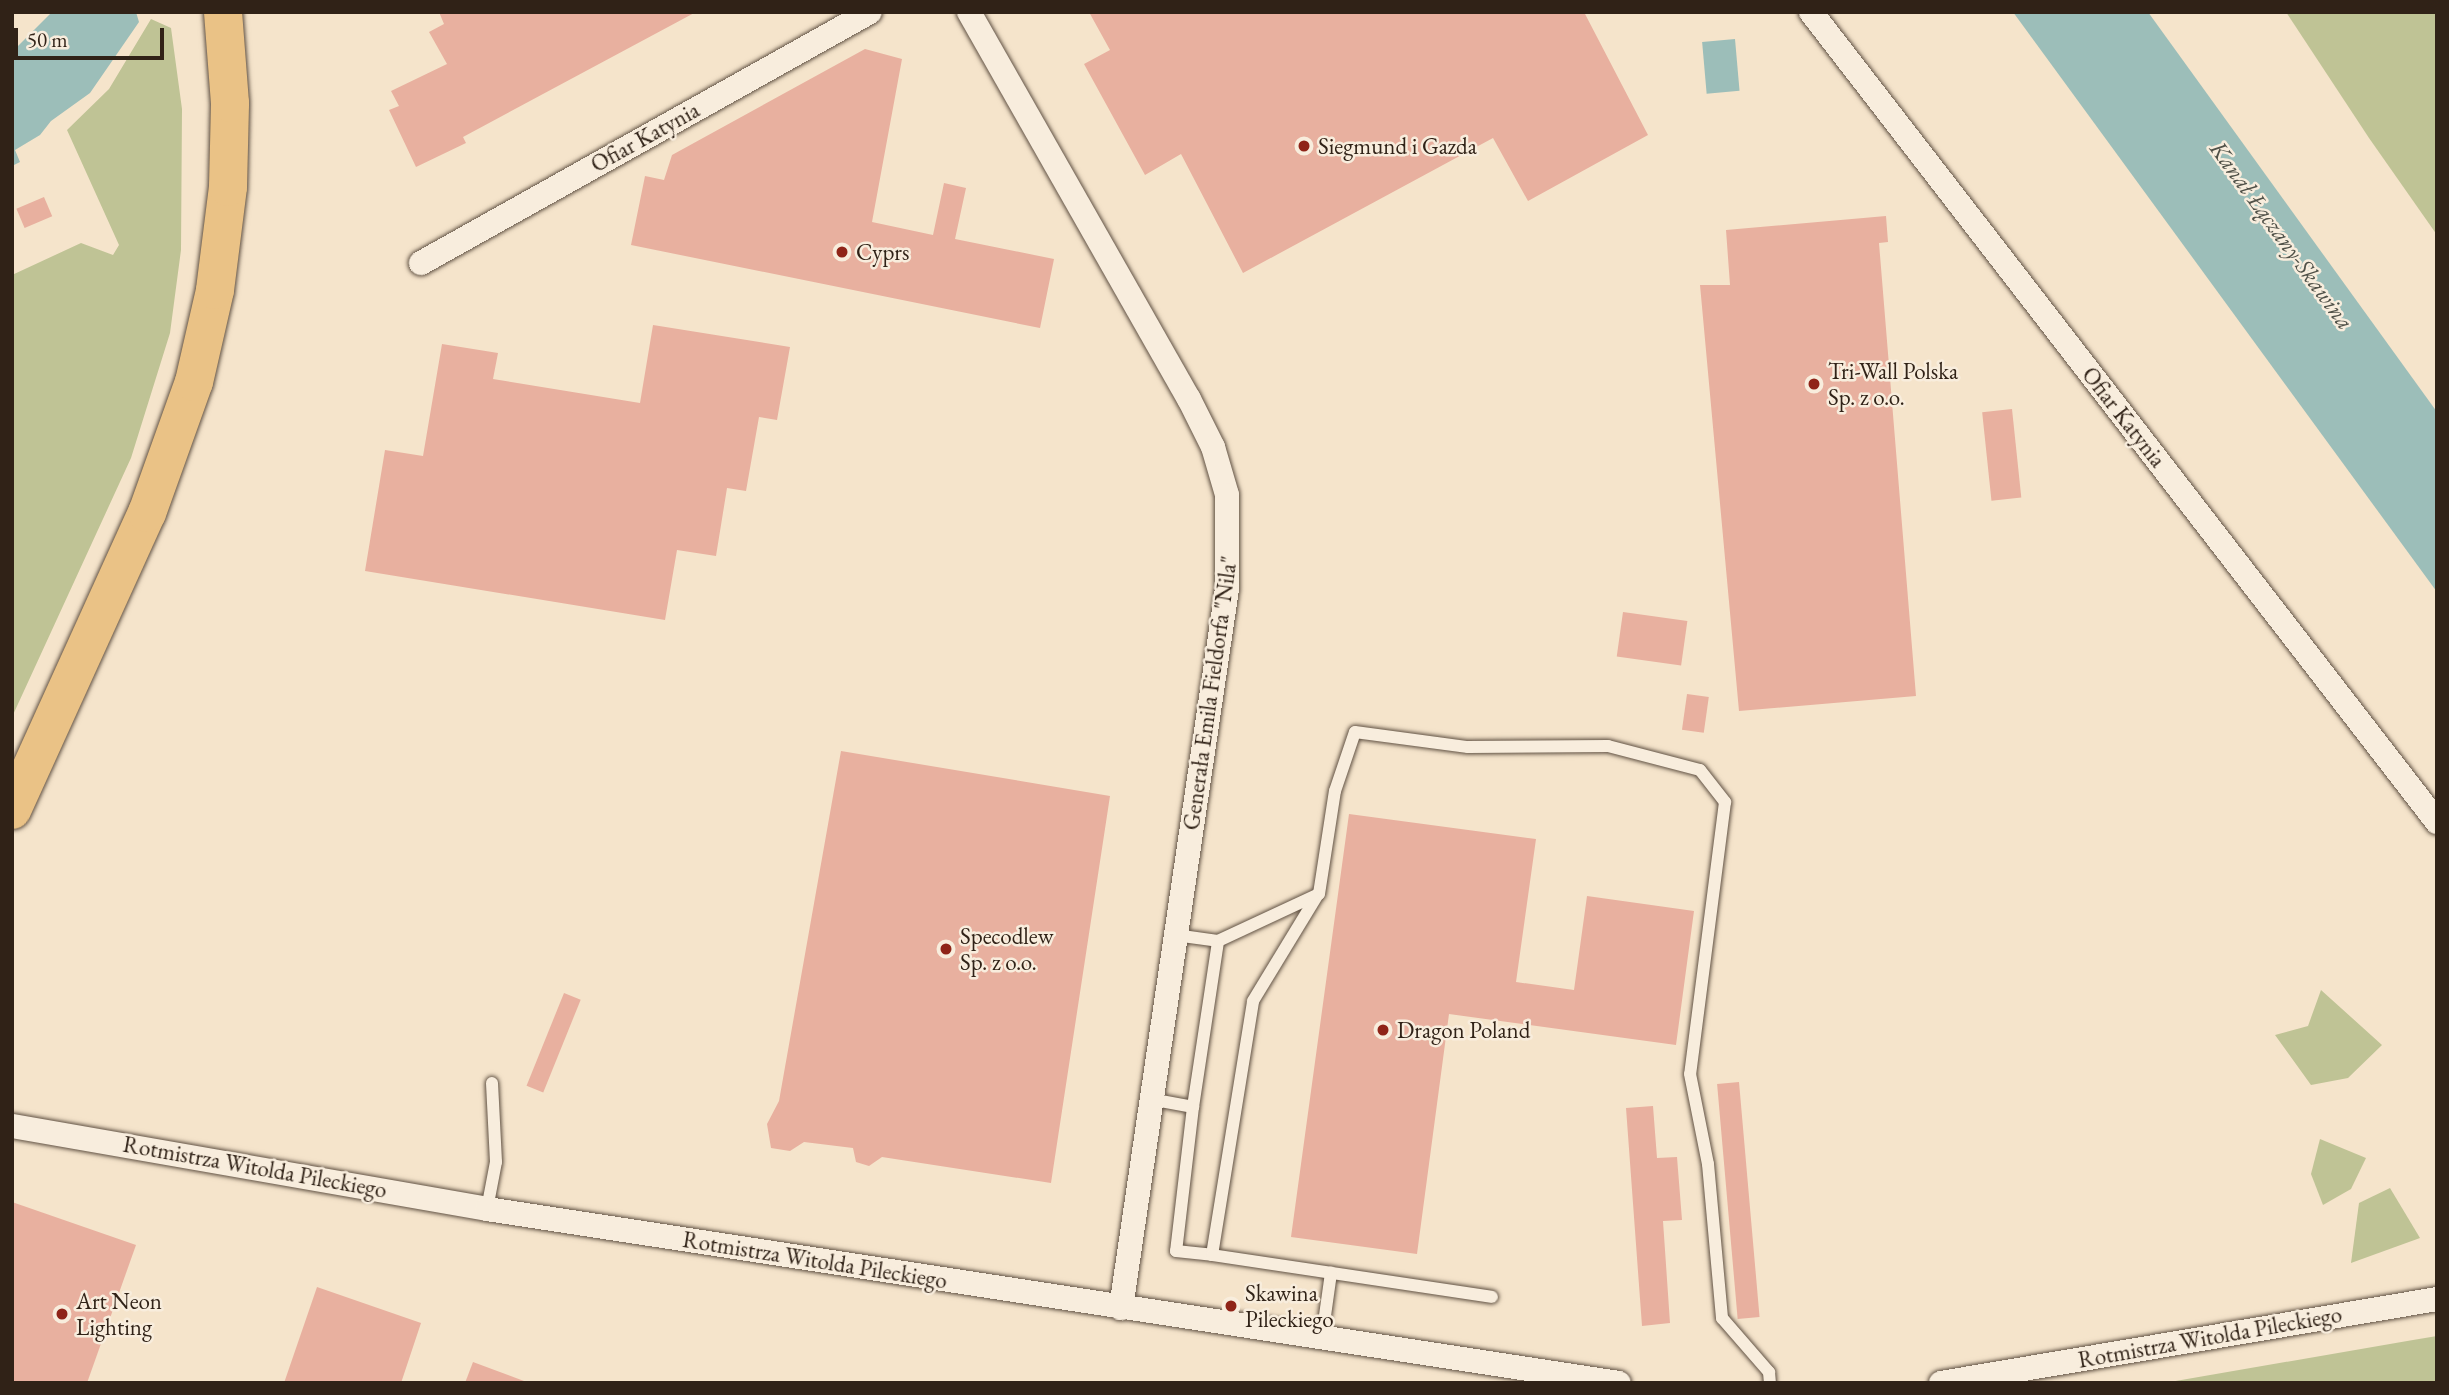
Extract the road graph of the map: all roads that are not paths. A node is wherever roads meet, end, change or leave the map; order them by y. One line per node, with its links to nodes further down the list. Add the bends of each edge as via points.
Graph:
1 (223, 12): 6 (main road, via 230,91 228,187 215,290 194,382 147,513)
2 (870, 12): 5 (street, Ofiar Katynia)
3 (970, 12): 9 (street, Generała Emila Fieldorfa "Nila", via 1189,399 1213,447 1227,495 1227,589)
4 (1811, 12): 7 (street, Ofiar Katynia)
5 (421, 263)
6 (12, 810)
7 (2437, 822)
8 (1319, 894): 10 (lane); 16 (lane, via 1253,1002); 23 (lane, via 1335,791 1355,732 1468,747 1608,746 1700,769 1725,802 1690,1074 1708,1164 1722,1318 1769,1372)
9 (1175, 935): 10 (lane); 12 (street, Generała Emila Fieldorfa "Nila")
10 (1218, 942): 13 (lane)
11 (492, 1083): 15 (lane, via 496,1162)
12 (1150, 1099): 13 (lane); 20 (street, Generała Emila Fieldorfa "Nila")
13 (1193, 1107): 16 (lane, via 1177,1251)
14 (12, 1126): 15 (street, Rotmistrza Witolda Pileckiego)
15 (487, 1209): 20 (street, Rotmistrza Witolda Pileckiego)
16 (1212, 1255): 17 (lane)
17 (1331, 1273): 18 (lane); 21 (lane)
18 (1492, 1297)
19 (2437, 1299): 24 (street, Rotmistrza Witolda Pileckiego)
20 (1121, 1308): 21 (street, Rotmistrza Witolda Pileckiego)
21 (1322, 1337): 22 (street, Rotmistrza Witolda Pileckiego)
22 (1619, 1383)
23 (1770, 1383)
24 (1941, 1383)

